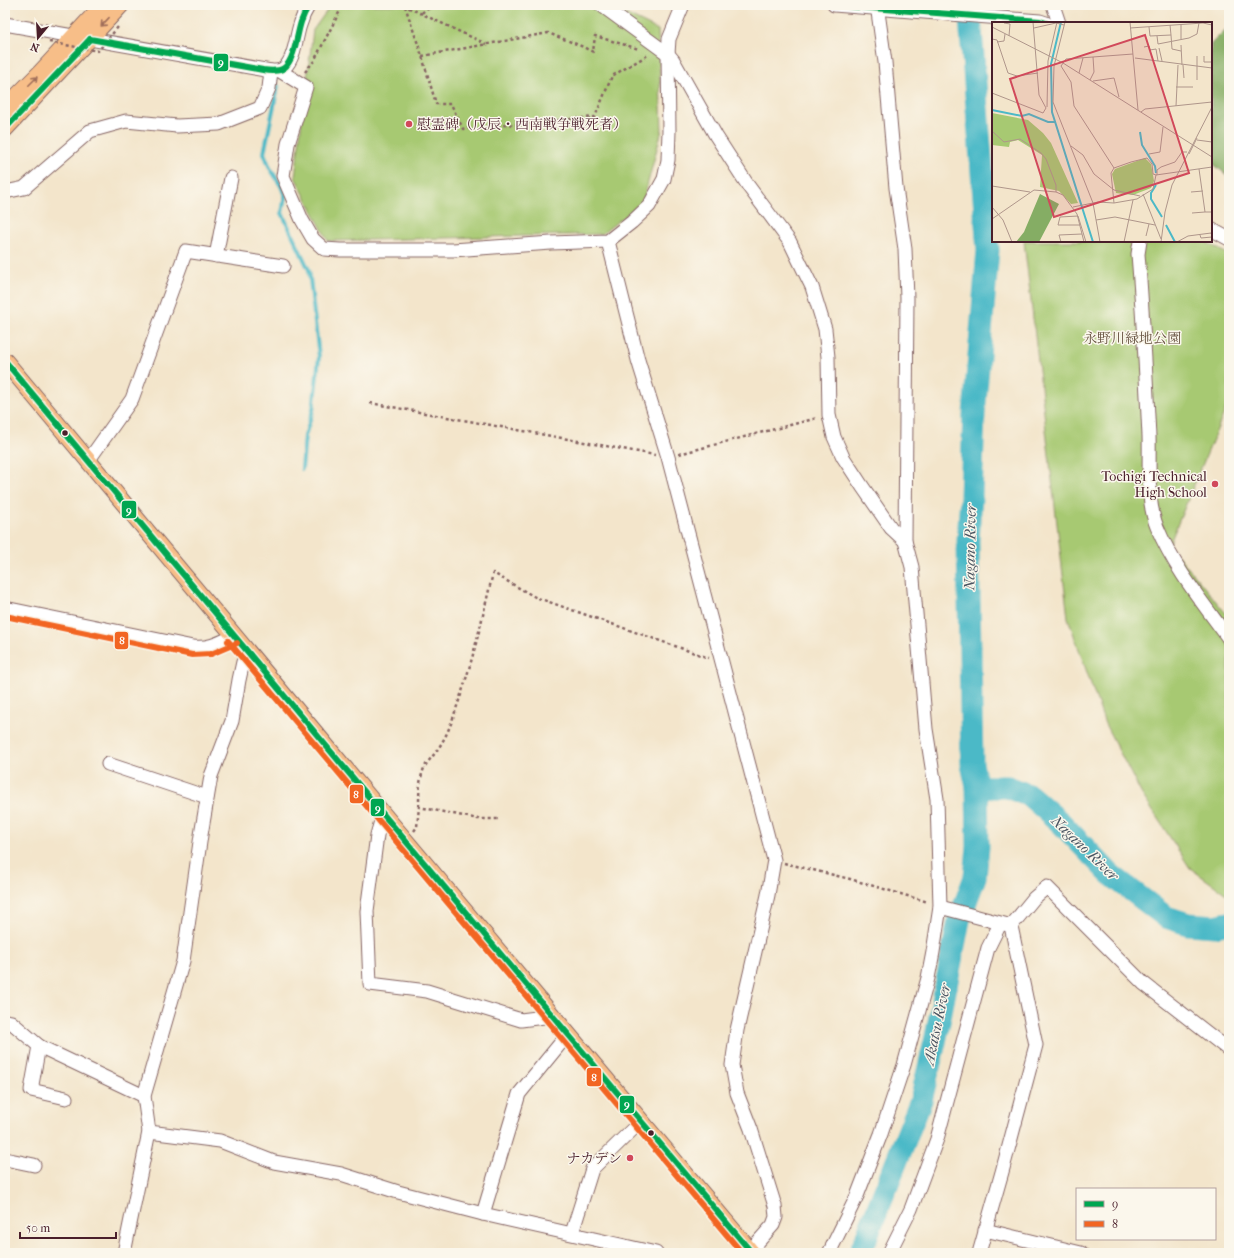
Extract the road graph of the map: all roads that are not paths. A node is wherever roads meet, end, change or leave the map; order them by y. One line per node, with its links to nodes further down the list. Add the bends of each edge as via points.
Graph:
1 (103, 5): 12 (main road)
2 (121, 5): 13 (main road, one-way to 13)
3 (309, 5): 15 (street, via 289,63)
4 (601, 5): 14 (street)
5 (683, 5): 14 (street, via 669,39)
6 (834, 5): 8 (street)
7 (1053, 5): 10 (street)
8 (877, 7): 9 (street); 28 (street, via 905,249 907,298)
9 (1043, 22)
10 (1059, 22)
11 (5, 24): 12 (street)
12 (74, 36): 13 (street); 16 (main road, one-way to 12)
13 (94, 45): 15 (street); 17 (main road)
14 (668, 54): 22 (street, via 670,131 664,179 649,206); 28 (street, via 745,181 790,242 812,287 825,329 829,415 834,437 843,457 891,528)
15 (275, 71): 19 (street, via 260,108 219,124 177,126 126,121 90,131 24,188); 22 (street, via 306,86 288,144 283,176 302,220 313,239 324,249 453,250)
16 (5, 108)
17 (5, 129)
18 (231, 178): 24 (street)
19 (5, 192)
20 (1212, 230): 21 (street)
21 (1229, 239)
22 (608, 241): 52 (street, via 638,360 668,457 774,860 737,1030 732,1065 737,1093 775,1206 776,1217 773,1226)
23 (1140, 242): 31 (street, via 1138,254 1149,436 1150,503 1156,526 1176,564)
24 (216, 256): 25 (street); 27 (street, via 186,251 132,399)
25 (283, 266)
26 (5, 361): 27 (main road)
27 (88, 461): 30 (main road)
28 (904, 541): 36 (street, via 912,567 926,729 937,798)
29 (5, 608): 30 (street, via 192,647 203,648)
30 (234, 636): 32 (main road)
31 (1229, 639)
32 (251, 657): 34 (street, via 243,662 232,721 211,776); 35 (main road)
33 (108, 764): 34 (street)
34 (207, 797): 43 (street, via 183,961)
35 (383, 814): 38 (main road); 38 (street, via 377,835 367,911 370,984 427,991 521,1020)
36 (942, 908): 37 (street); 55 (street, via 931,965 904,1065 857,1196)
37 (1006, 925): 42 (street, via 1047,887 1144,983); 50 (street, via 1036,1045); 56 (street, via 988,948 937,1139 911,1210)
38 (552, 1016): 40 (main road)
39 (5, 1020): 41 (street, via 11,1022)
40 (568, 1034): 45 (main road); 49 (street, via 519,1094)
41 (39, 1046): 43 (street); 44 (street, via 31,1090)
42 (1229, 1050)
43 (144, 1096): 46 (street)
44 (66, 1098)
45 (640, 1121): 51 (street, via 592,1169); 52 (main road)
46 (149, 1132): 49 (street, via 220,1141 274,1162 341,1174); 53 (street)
47 (5, 1159): 48 (street)
48 (34, 1165)
49 (483, 1214): 51 (street)
50 (985, 1230): 57 (street); 58 (street)
51 (572, 1234): 54 (street)
52 (750, 1252)
53 (124, 1253)
54 (656, 1253)
55 (829, 1253)
56 (889, 1253)
57 (979, 1253)
58 (1081, 1253)

